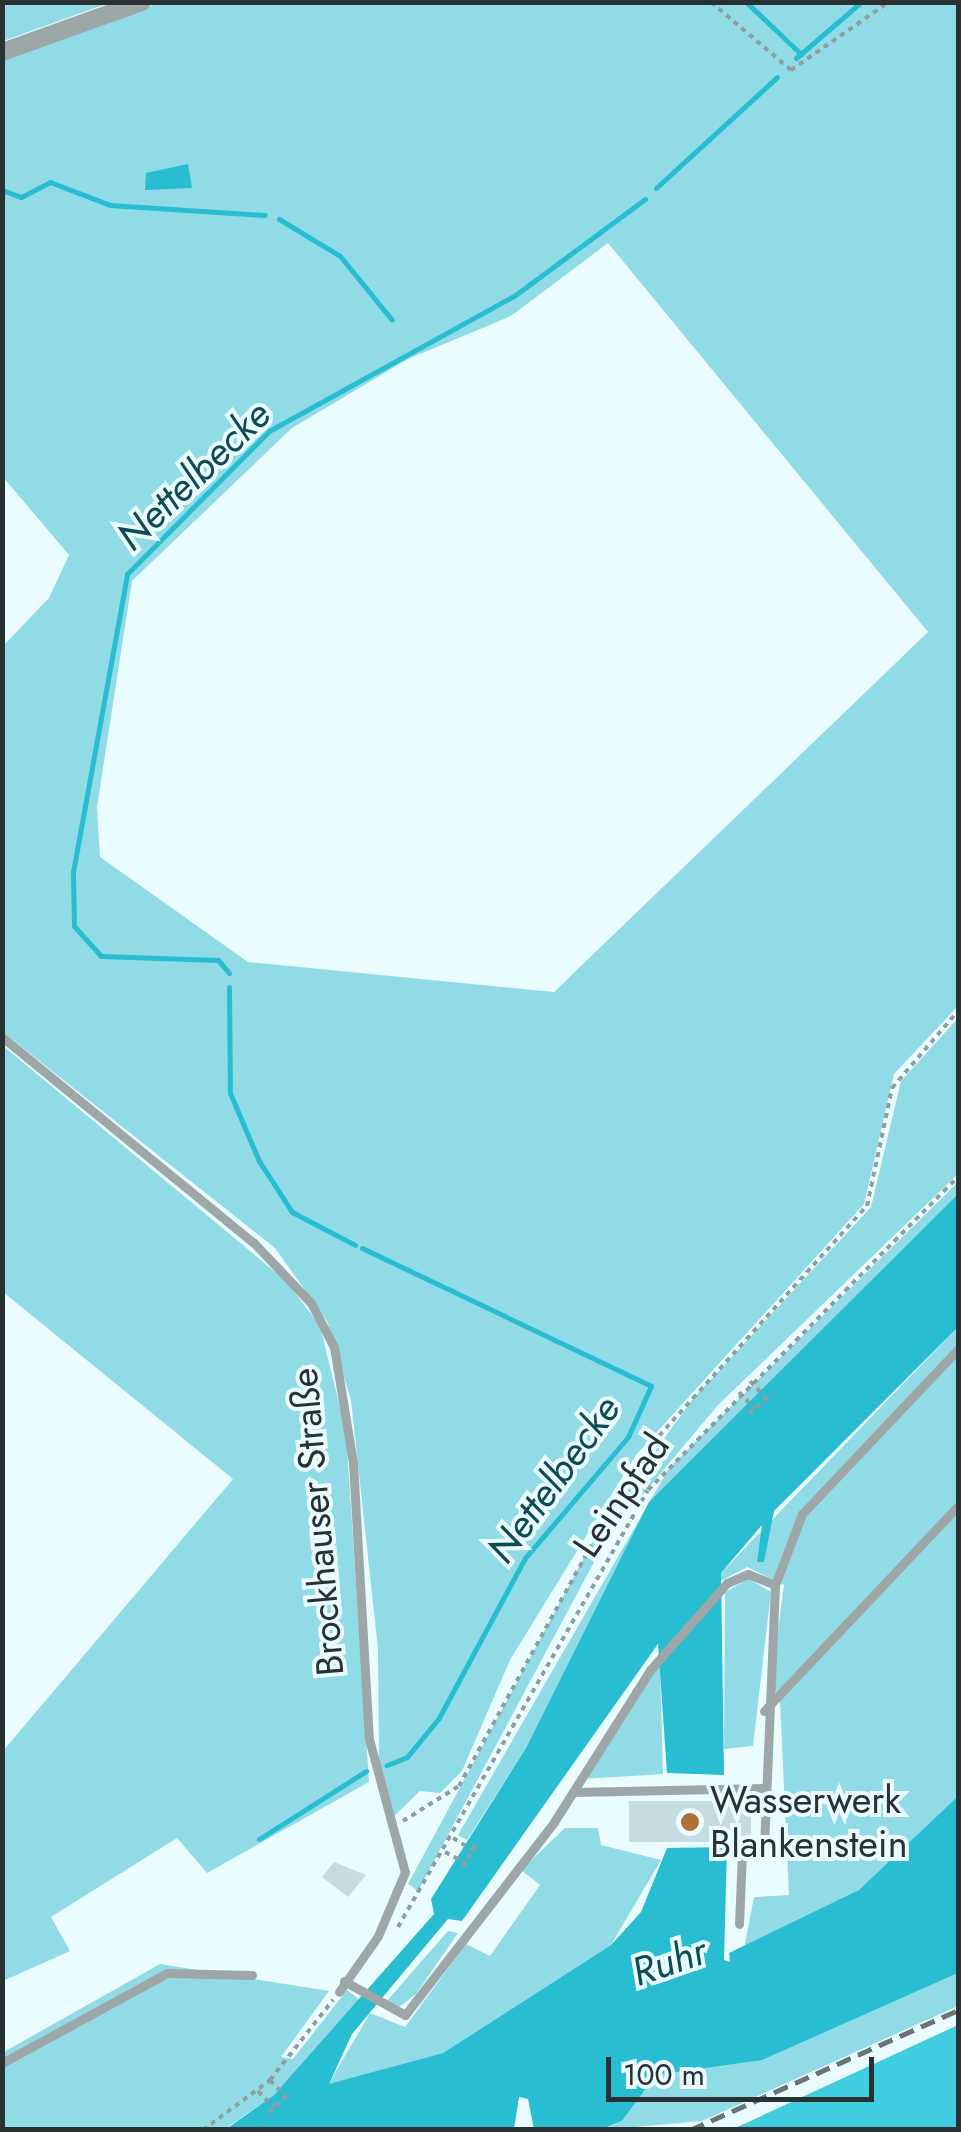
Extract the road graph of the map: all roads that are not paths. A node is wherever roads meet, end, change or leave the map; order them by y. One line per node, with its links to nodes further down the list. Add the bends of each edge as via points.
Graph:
1 (142, 2): 2 (street)
2 (2, 52)
3 (2, 1037): 12 (lane, Brockhauser Straße, via 254,1242 323,1324 345,1400 368,1739 405,1872)
4 (958, 1349): 6 (lane, via 802,1514)
5 (958, 1506): 7 (lane)
6 (775, 1585): 7 (lane); 9 (lane, via 748,1574 727,1583 656,1663)
7 (764, 1711): 8 (lane)
8 (764, 1788): 9 (lane); 10 (lane, via 764,1852 742,1853)
9 (574, 1792): 12 (lane, via 405,2015 379,2008)
10 (739, 1924)
11 (252, 1976): 14 (lane, via 166,1974)
12 (344, 1980): 13 (lane)
13 (339, 1992)
14 (2, 2063)

